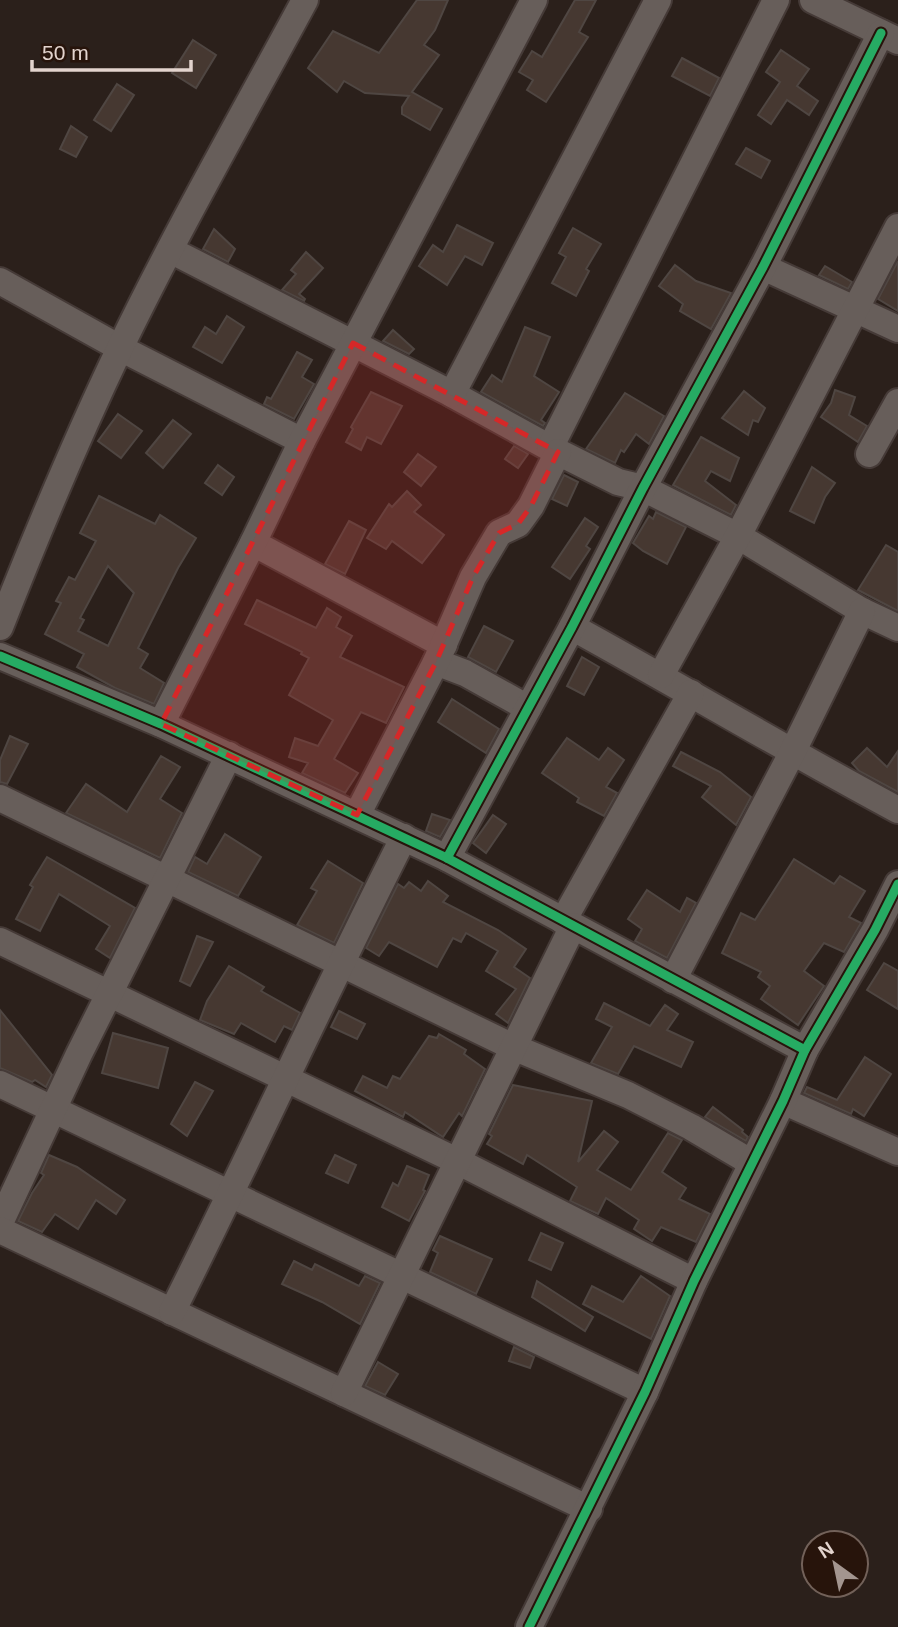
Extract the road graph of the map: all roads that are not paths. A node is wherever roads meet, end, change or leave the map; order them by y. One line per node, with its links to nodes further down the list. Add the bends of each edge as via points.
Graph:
1 (305, 0): 8 (street)
2 (534, 0): 13 (street)
3 (658, 0): 15 (street)
4 (776, 0): 18 (street)
5 (813, 0): 6 (street)
6 (889, 37): 9 (street)
7 (898, 227): 11 (street)
8 (170, 250): 13 (street); 14 (street)
9 (763, 267): 11 (street); 20 (street)
10 (0, 281): 14 (street)
11 (856, 309): 12 (street); 21 (street)
12 (898, 328)
13 (353, 343): 15 (street); 17 (street)
14 (120, 348): 17 (street); 24 (street, via 56,487)
15 (452, 394): 18 (street)
16 (898, 402): 19 (street)
17 (302, 441): 22 (street)
18 (554, 450): 20 (street, via 618,482); 27 (street, via 531,506 517,524 495,539 473,577)
19 (869, 454)
20 (643, 488): 21 (street); 25 (street)
21 (738, 536): 23 (street); 29 (street)
22 (253, 543): 27 (street); 32 (street)
23 (862, 611): 26 (street); 33 (street)
24 (0, 627)
25 (572, 627): 29 (street); 31 (street)
26 (898, 628)
27 (440, 653): 31 (street, via 465,673); 37 (street)
28 (0, 656): 32 (street)
29 (661, 675): 30 (street)
30 (691, 693): 33 (street); 42 (street)
31 (528, 708): 39 (street)
32 (161, 724): 34 (street)
33 (792, 753): 36 (street); 45 (street)
34 (229, 755): 37 (street); 40 (street)
35 (0, 798): 40 (street)
36 (898, 810)
37 (357, 815): 38 (street)
38 (404, 837): 39 (street); 44 (street)
39 (447, 858): 42 (street)
40 (166, 879): 44 (street); 46 (street)
41 (898, 884): 48 (street)
42 (568, 924): 45 (street); 47 (street)
43 (0, 941): 46 (street)
44 (340, 963): 47 (street); 49 (street)
45 (673, 980): 48 (street)
46 (109, 995): 49 (street); 52 (street)
47 (513, 1048): 54 (street); 55 (street, via 628,1095)
48 (805, 1050): 51 (street)
49 (284, 1079): 54 (street); 56 (street)
50 (0, 1084): 52 (street)
51 (783, 1101): 53 (street); 55 (street)
52 (54, 1109): 56 (street); 57 (street)
53 (898, 1152)
54 (459, 1162): 59 (street); 60 (street)
55 (752, 1163): 60 (street)
56 (231, 1194): 59 (street); 61 (street)
57 (0, 1223)
58 (0, 1230): 61 (street)
59 (402, 1275): 62 (street); 63 (street)
60 (694, 1281): 62 (street)
61 (172, 1312): 63 (street)
62 (645, 1392): 64 (street)
63 (344, 1393): 64 (street)
64 (589, 1509): 65 (street)
65 (529, 1627)

